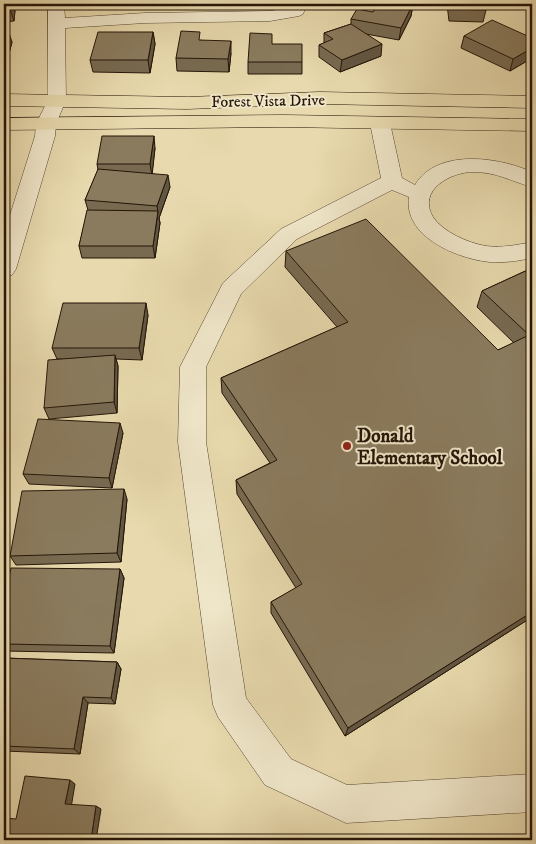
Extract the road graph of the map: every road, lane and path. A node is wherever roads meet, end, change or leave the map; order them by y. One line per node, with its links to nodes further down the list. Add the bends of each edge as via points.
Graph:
1 (56, 4): 3 (street)
2 (299, 4): 3 (street, via 293,12 270,16 145,18)
3 (56, 24): 5 (street)
4 (4, 100): 5 (main road, Forest Vista Drive)
5 (57, 100): 6 (main road, Forest Vista Drive); 10 (street)
6 (378, 100): 7 (main road, Forest Vista Drive); 8 (main road)
7 (532, 102)
8 (380, 123): 10 (main road, Forest Vista Drive); 11 (main road, Forest Vista Drive); 13 (street)
9 (4, 124): 10 (main road, Forest Vista Drive)
10 (46, 124): 16 (street)
11 (532, 125)
12 (532, 180): 14 (street, via 503,168 461,166 443,171 429,180)
13 (392, 181): 14 (street); 17 (street, via 289,234 231,289 193,367 192,442 230,706 278,772 346,804)
14 (420, 195): 15 (street, via 419,207 426,223 440,237 462,248 486,254 512,255)
15 (532, 250)
16 (4, 269)
17 (532, 793)

